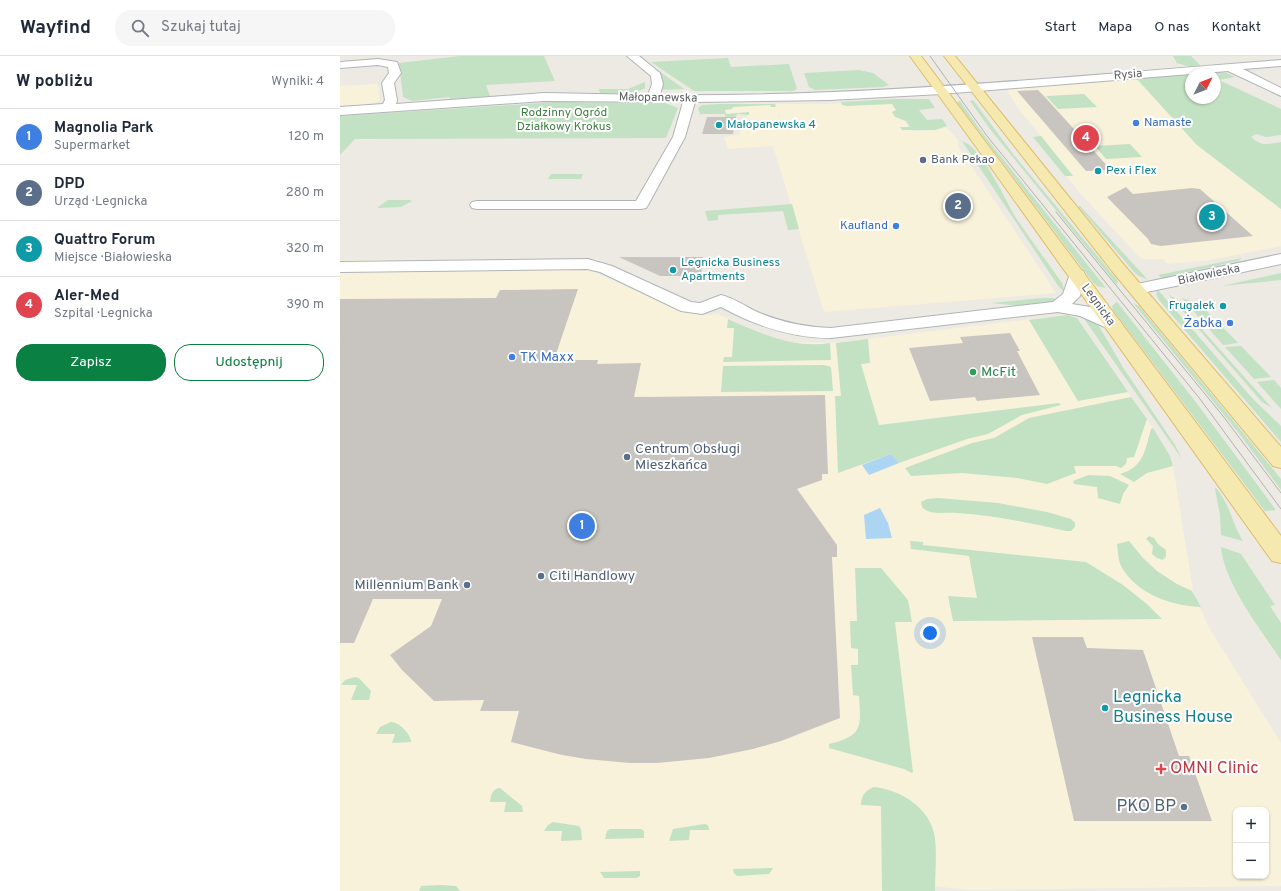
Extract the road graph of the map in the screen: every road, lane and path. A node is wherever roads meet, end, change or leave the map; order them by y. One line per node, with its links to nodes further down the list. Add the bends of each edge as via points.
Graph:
1 (632, 56): 10 (street, via 656,75 657,88)
2 (915, 56): 8 (main road, Legnicka)
3 (949, 56): 7 (main road)
4 (1281, 63): 6 (street, Rysia)
5 (340, 65): 12 (street, via 378,62 393,64 394,73 388,83 391,100)
6 (1230, 67): 7 (street, Rysia, via 1170,66); 9 (street)
7 (975, 88): 8 (street, Małopanewska); 18 (main road)
8 (942, 90): 11 (street, Małopanewska, via 805,98); 17 (main road, Legnicka)
9 (1281, 92)
10 (652, 98): 11 (street, Małopanewska); 12 (street, Małopanewska, via 544,98)
11 (690, 98): 14 (street, via 679,137 641,205)
12 (388, 108): 13 (street, Małopanewska)
13 (340, 111)
14 (476, 205)
15 (1281, 259): 18 (street, Białowieska, via 1167,284)
16 (340, 267): 19 (street, via 588,264 606,269 687,307 702,309 721,300 778,327 816,334)
17 (1077, 275): 19 (street, via 1071,296); 20 (main road, Legnicka)
18 (1137, 288): 21 (main road)
19 (1058, 307): 20 (street, via 1084,311)
20 (1113, 324): 22 (main road, Legnicka)
21 (1281, 461)
22 (1281, 554)

